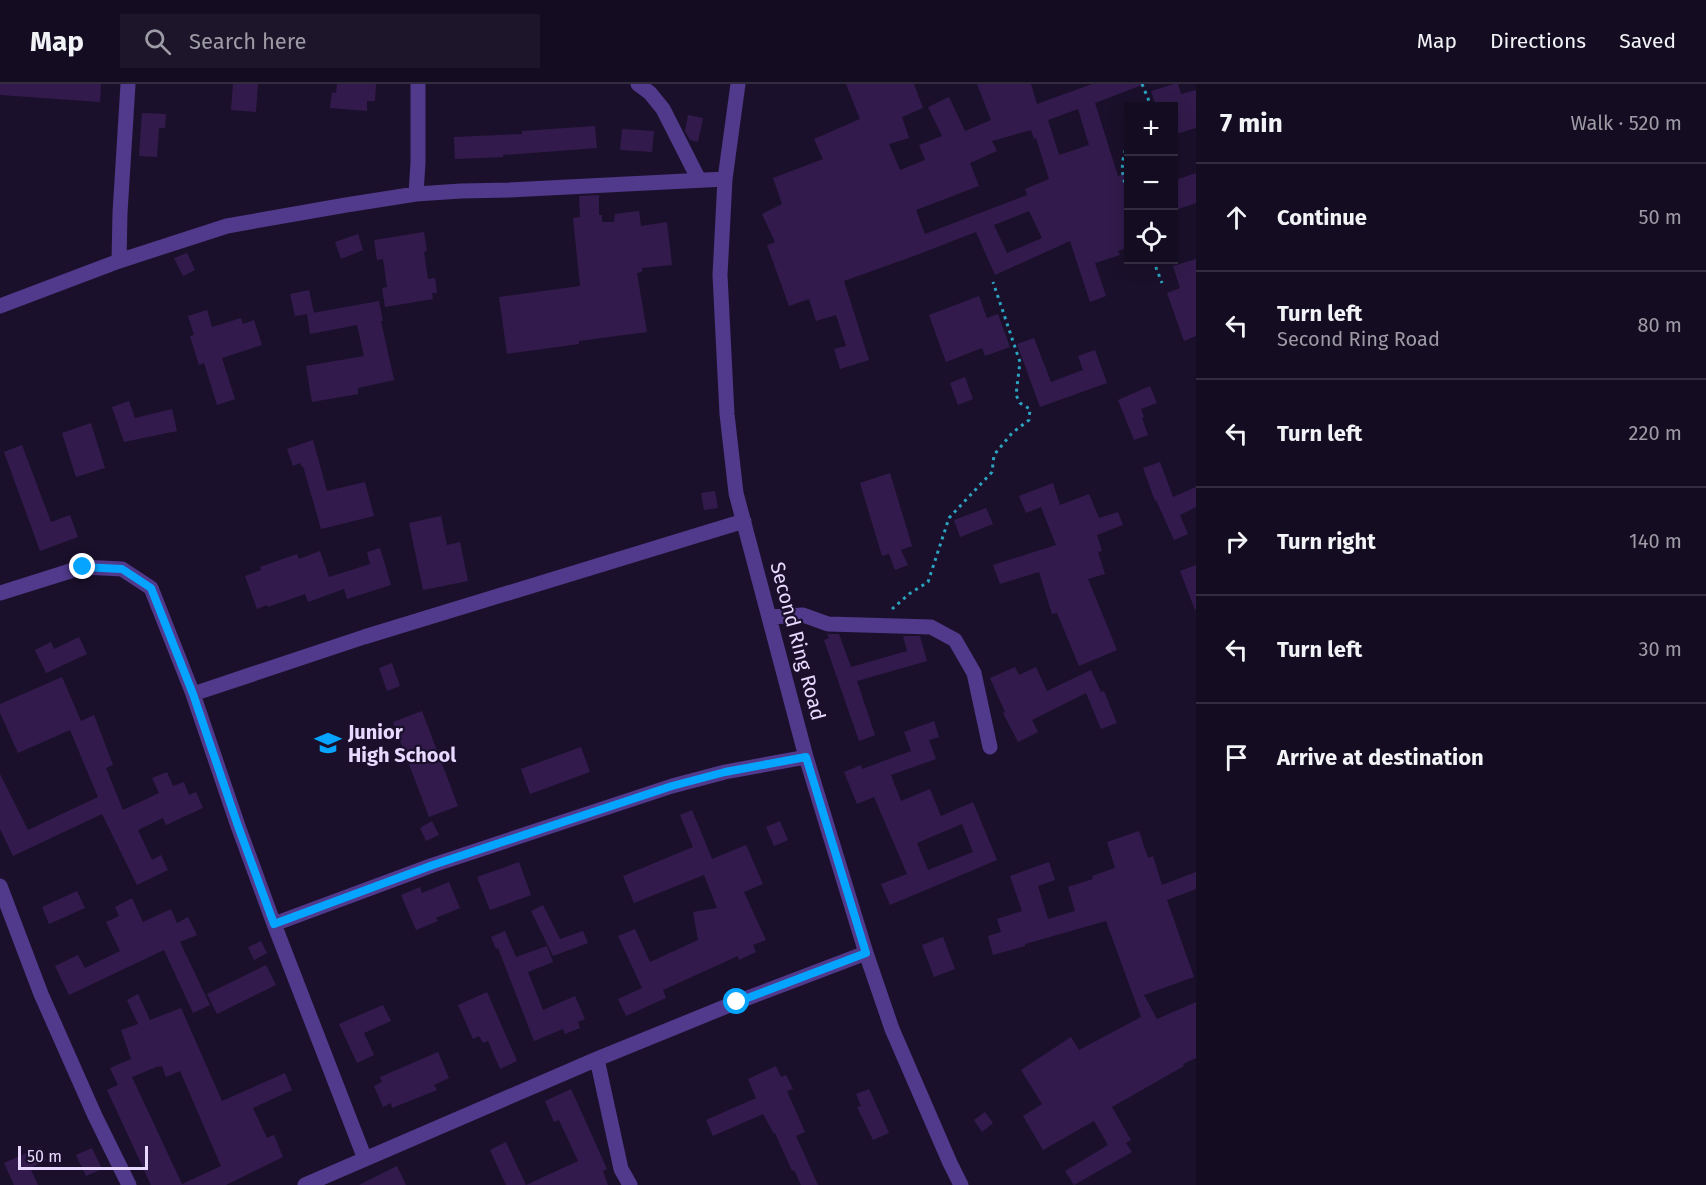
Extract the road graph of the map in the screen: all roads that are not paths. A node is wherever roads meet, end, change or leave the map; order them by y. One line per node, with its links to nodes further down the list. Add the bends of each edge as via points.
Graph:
1 (128, 84): 8 (street)
2 (417, 84): 7 (street)
3 (638, 84): 6 (street, via 663,109)
4 (738, 84): 5 (street, Second Ring Road)
5 (725, 178): 6 (street); 10 (street, Second Ring Road, via 720,275 722,342 731,462)
6 (699, 180): 7 (street)
7 (416, 194): 8 (street, via 227,226)
8 (119, 261): 9 (street)
9 (0, 306)
10 (744, 521): 12 (street, Second Ring Road); 13 (street, via 364,637)
11 (0, 593): 13 (street, via 83,567 122,569 151,588)
12 (770, 617): 14 (street, via 803,615 828,624 931,627 955,639 974,673); 15 (street, Second Ring Road)
13 (193, 694): 17 (street)
14 (990, 747)
15 (806, 757): 17 (street, via 672,786 433,865); 18 (street, Second Ring Road)
16 (0, 886): 21 (street, via 41,994)
17 (274, 924): 20 (street)
18 (866, 953): 19 (street); 24 (street, Second Ring Road, via 892,1029)
19 (597, 1059): 20 (street); 23 (street, via 621,1169)
20 (365, 1159): 22 (street)
21 (129, 1185)
22 (305, 1185)
23 (630, 1185)
24 (962, 1185)

